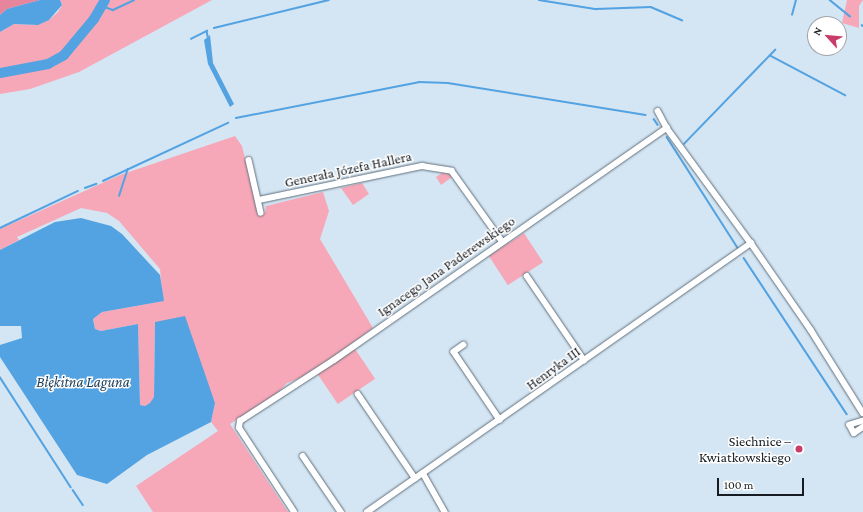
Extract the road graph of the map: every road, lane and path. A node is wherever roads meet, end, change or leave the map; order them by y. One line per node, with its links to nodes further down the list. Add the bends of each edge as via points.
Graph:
1 (658, 111): 2 (street)
2 (667, 128): 6 (street, Ignacego Jana Paderewskiego); 7 (street)
3 (249, 160): 4 (street)
4 (259, 200): 5 (street); 6 (street, Generała Józefa Hallera, via 422,166 452,171)
5 (261, 213)
6 (502, 242): 19 (street, Ignacego Jana Paderewskiego, via 334,360 238,422 239,428)
7 (751, 243): 10 (street, Henryka III); 12 (street, via 811,330)
8 (527, 276): 10 (street)
9 (464, 346): 13 (street, via 454,352)
10 (584, 360): 13 (street, Henryka III)
11 (358, 394): 18 (street)
12 (863, 413)
13 (500, 420): 17 (street, Henryka III)
14 (863, 421): 15 (street, via 850,425 854,433)
15 (863, 427)
16 (303, 456): 20 (street)
17 (423, 473): 18 (street, Henryka III); 22 (street)
18 (415, 478): 21 (street, Henryka III)
19 (294, 512)
20 (341, 512)
21 (367, 512)
22 (445, 512)

